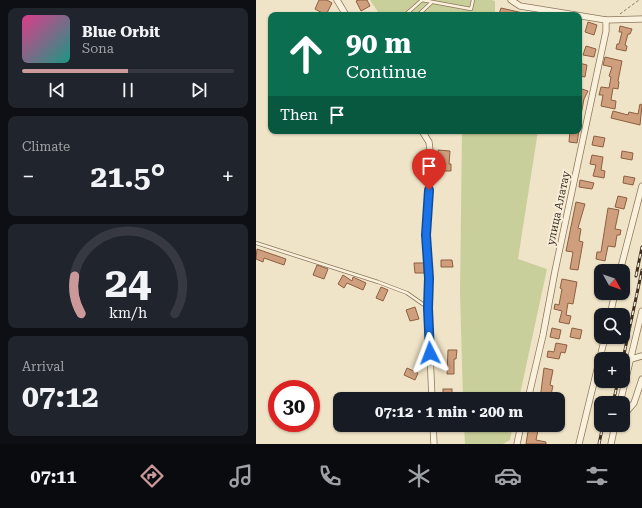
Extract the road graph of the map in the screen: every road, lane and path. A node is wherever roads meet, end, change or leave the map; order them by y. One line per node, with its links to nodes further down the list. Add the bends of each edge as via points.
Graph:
1 (337, 0): 6 (street)
2 (473, 0): 5 (lane, via 471,8)
3 (511, 0): 9 (street, via 520,6)
4 (639, 0): 11 (path)
5 (431, 2): 7 (lane, via 422,0); 8 (lane)
6 (344, 12)
7 (408, 12)
8 (421, 12)
9 (559, 12)
10 (582, 16): 12 (street)
11 (616, 17)
12 (606, 20): 13 (street); 25 (street, улица Алатау, via 606,31)
13 (642, 20)
14 (424, 134): 18 (street, via 429,142 431,160 426,235)
15 (642, 186): 17 (street)
16 (256, 243): 18 (lane, via 378,282 407,293)
17 (622, 264)
18 (428, 308): 24 (street)
19 (642, 311): 22 (street)
20 (603, 344): 33 (street)
21 (642, 356): 22 (street)
22 (631, 359): 26 (street)
23 (642, 379): 27 (street)
24 (432, 392)
25 (530, 392)
26 (622, 396)
27 (630, 408)
28 (433, 432): 31 (street)
29 (520, 432): 32 (street)
30 (614, 432): 34 (street)
31 (434, 444)
32 (517, 444)
33 (579, 444)
34 (611, 444)

